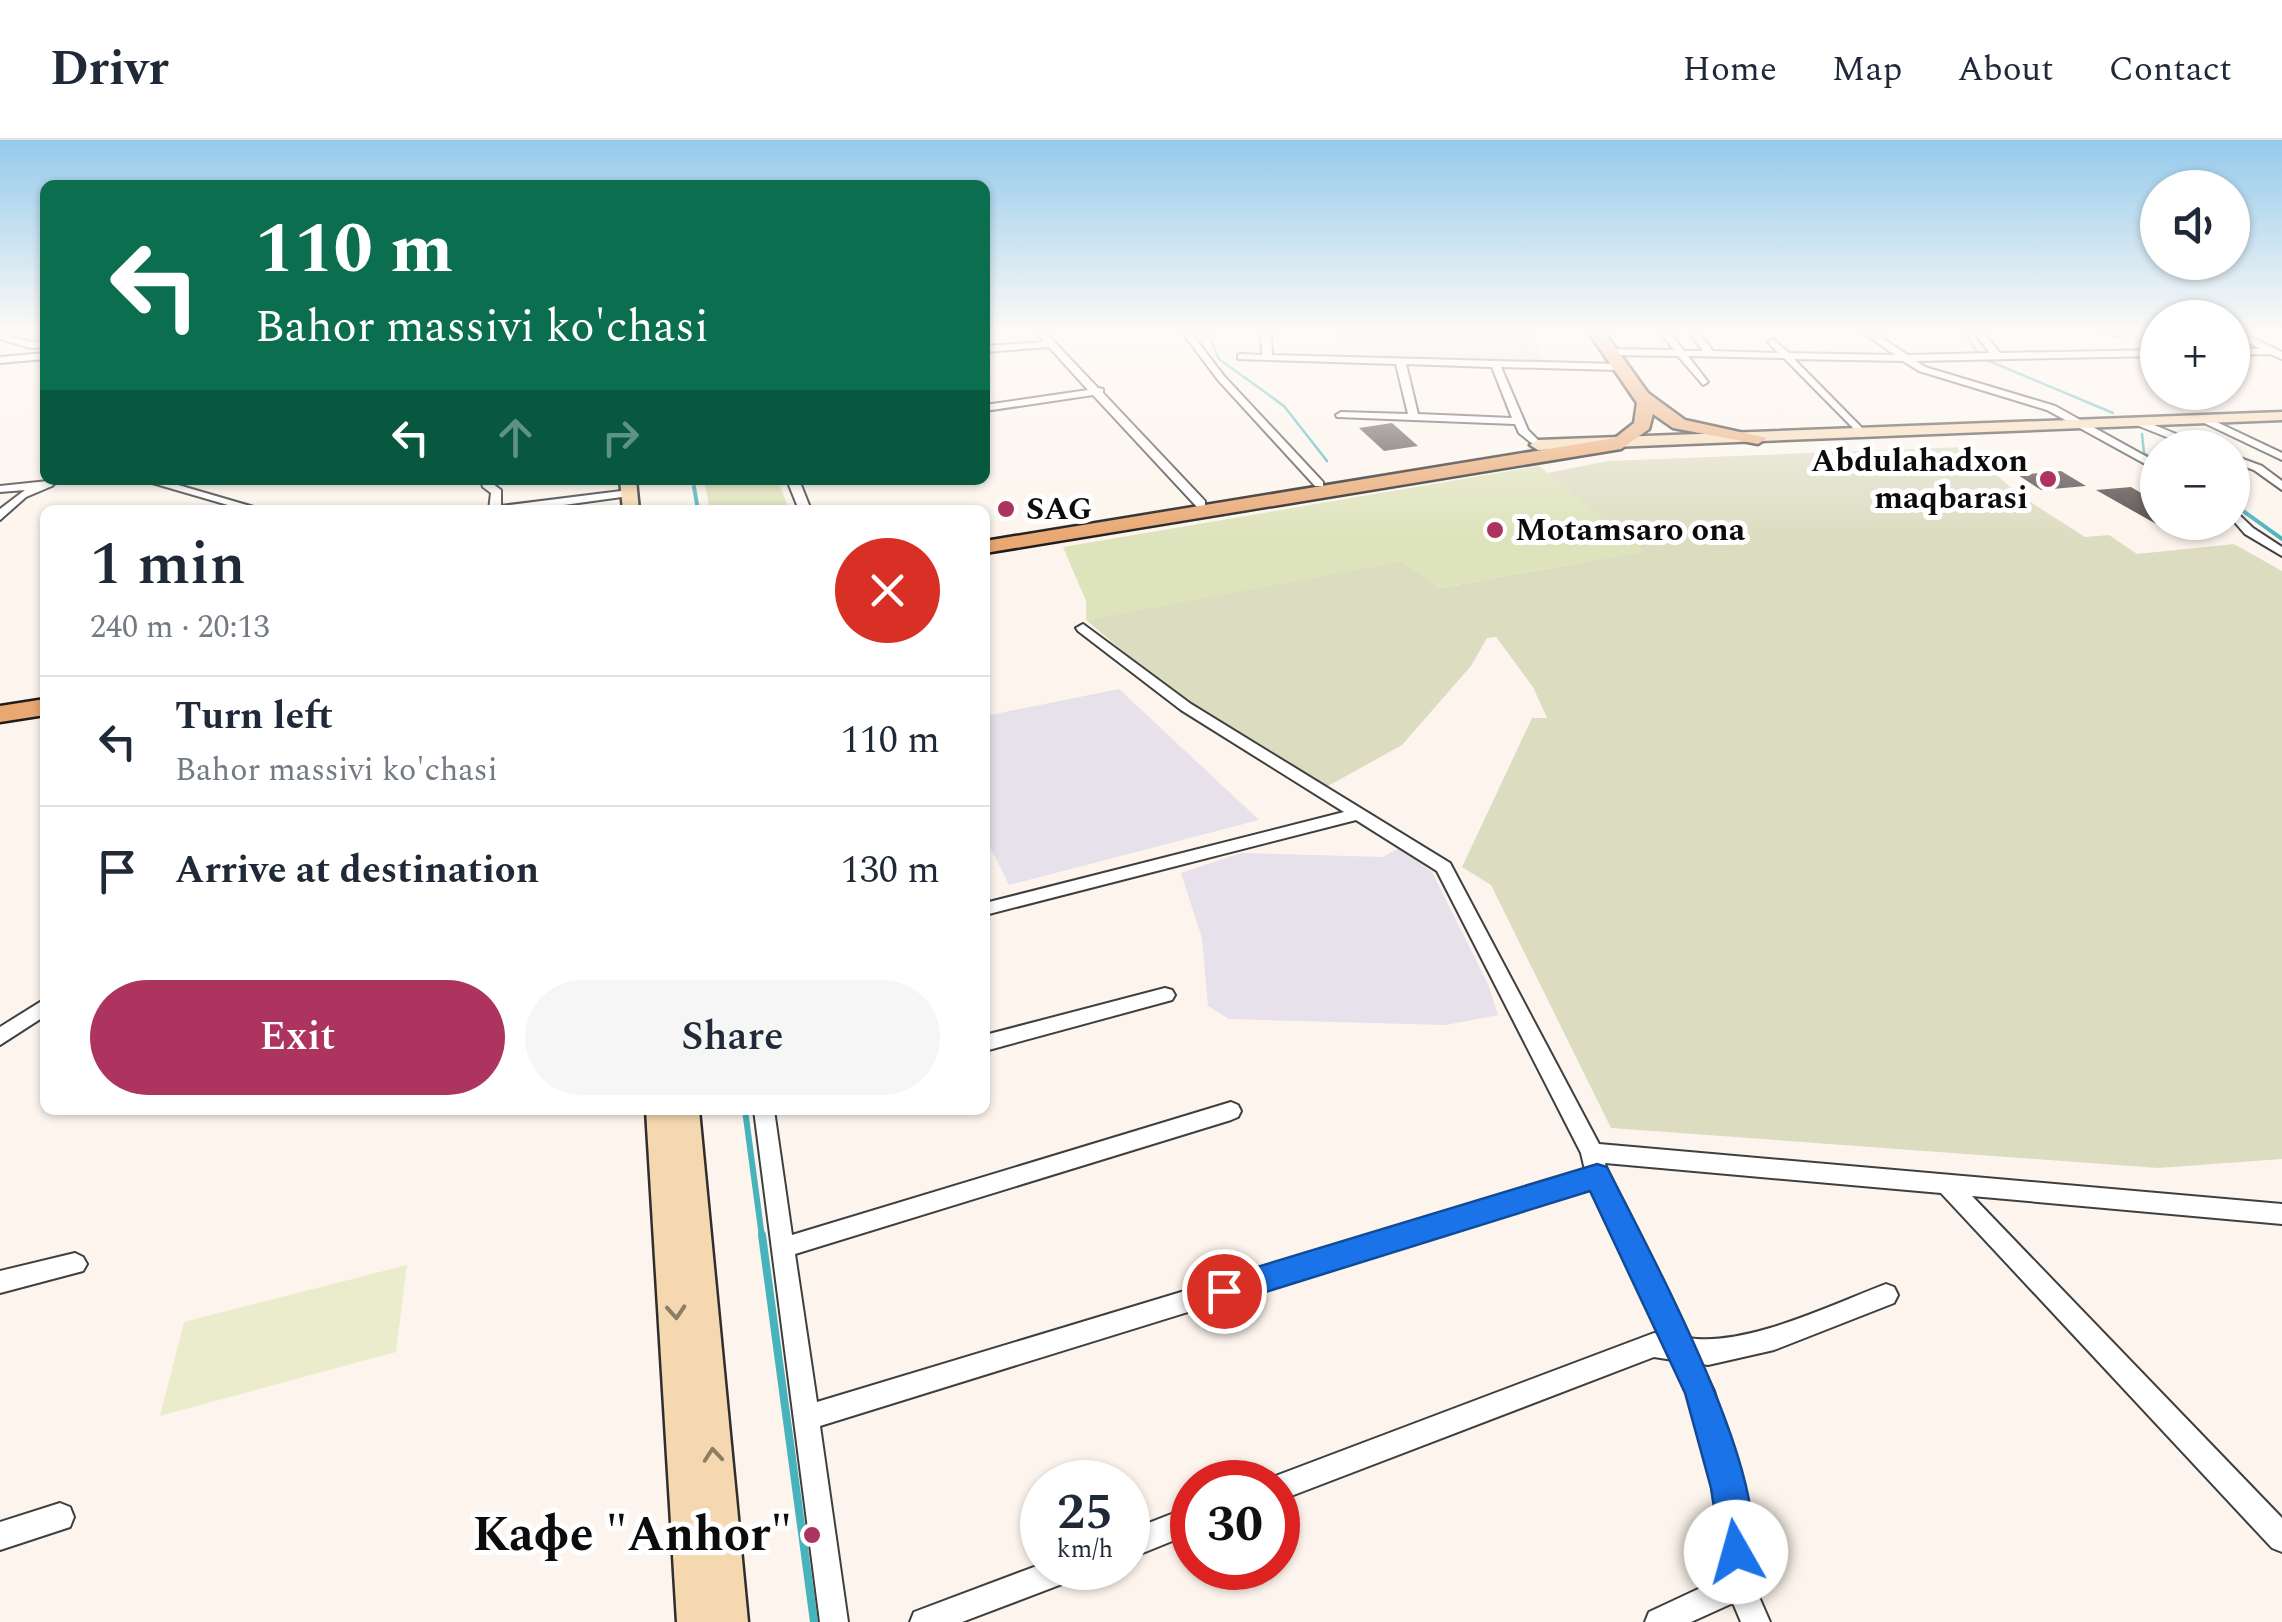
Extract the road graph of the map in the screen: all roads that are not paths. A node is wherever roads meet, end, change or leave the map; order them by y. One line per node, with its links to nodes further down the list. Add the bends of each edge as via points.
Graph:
1 (1024, 402): 11 (street)
2 (1109, 402): 35 (street)
3 (1243, 402): 28 (street)
4 (1410, 402): 14 (street)
5 (1511, 402): 16 (street)
6 (1629, 402): 23 (main road, via 1626,416 1604,428)
7 (1644, 402): 22 (main road, via 1643,425)
8 (1649, 402): 21 (main road, via 1679,424)
9 (1831, 402): 20 (street)
10 (2031, 402): 18 (street)
11 (990, 407)
12 (1341, 415): 14 (street)
13 (2282, 416): 15 (main road)
14 (1414, 418): 16 (street)
15 (2204, 419): 17 (main road); 25 (street)
16 (1519, 422): 23 (street)
17 (2138, 422): 18 (main road); 19 (street)
18 (2080, 424): 20 (main road); 24 (street)
19 (2159, 430)
20 (1862, 434): 21 (main road)
21 (1758, 438): 22 (main road)
22 (1621, 443): 23 (main road); 42 (main road)
23 (1538, 445): 28 (main road)
24 (2140, 458)
25 (2282, 458)
26 (2250, 465): 32 (street)
27 (40, 484): 33 (street)
28 (1319, 484): 35 (main road)
29 (44, 485): 39 (street)
30 (166, 485): 36 (street)
31 (487, 485): 37 (street, via 498,492)
32 (2282, 487)
33 (0, 489)
34 (622, 494): 38 (street)
35 (1202, 504): 41 (main road)
36 (240, 505)
37 (498, 505)
38 (537, 505)
39 (0, 516)
40 (2250, 532): 43 (street)
41 (990, 543)
42 (990, 543)
43 (2282, 552)
44 (1082, 628): 49 (street, via 1186,707)
45 (40, 698): 46 (main road)
46 (0, 704)
47 (40, 707): 48 (main road)
48 (0, 714)
49 (1357, 814): 50 (street); 59 (street, via 1444,868)
50 (990, 908)
51 (1165, 995): 54 (street)
52 (40, 1009): 53 (street)
53 (0, 1037)
54 (990, 1042)
55 (1231, 1111): 62 (street)
56 (661, 1115): 74 (main road, one-way to 74)
57 (684, 1115): 75 (main road, one-way to 57)
58 (765, 1115): 62 (street)
59 (1595, 1164): 60 (street); 66 (street); 67 (street)
60 (1949, 1187): 61 (street); 71 (street)
61 (2282, 1214)
62 (782, 1248): 67 (street)
63 (76, 1264): 64 (street)
64 (0, 1282)
65 (1886, 1295): 66 (street, via 1774,1338 1708,1353)
66 (1681, 1346): 68 (street, via 1654,1346); 72 (street, via 1728,1488)
67 (808, 1417): 76 (street)
68 (1300, 1480)
69 (60, 1518): 70 (street)
70 (0, 1536)
71 (2282, 1538)
72 (1739, 1584): 78 (street); 79 (street)
73 (1020, 1586): 77 (street)
74 (698, 1622)
75 (727, 1622)
76 (834, 1622)
77 (924, 1622)
78 (1659, 1622)
79 (1756, 1622)

